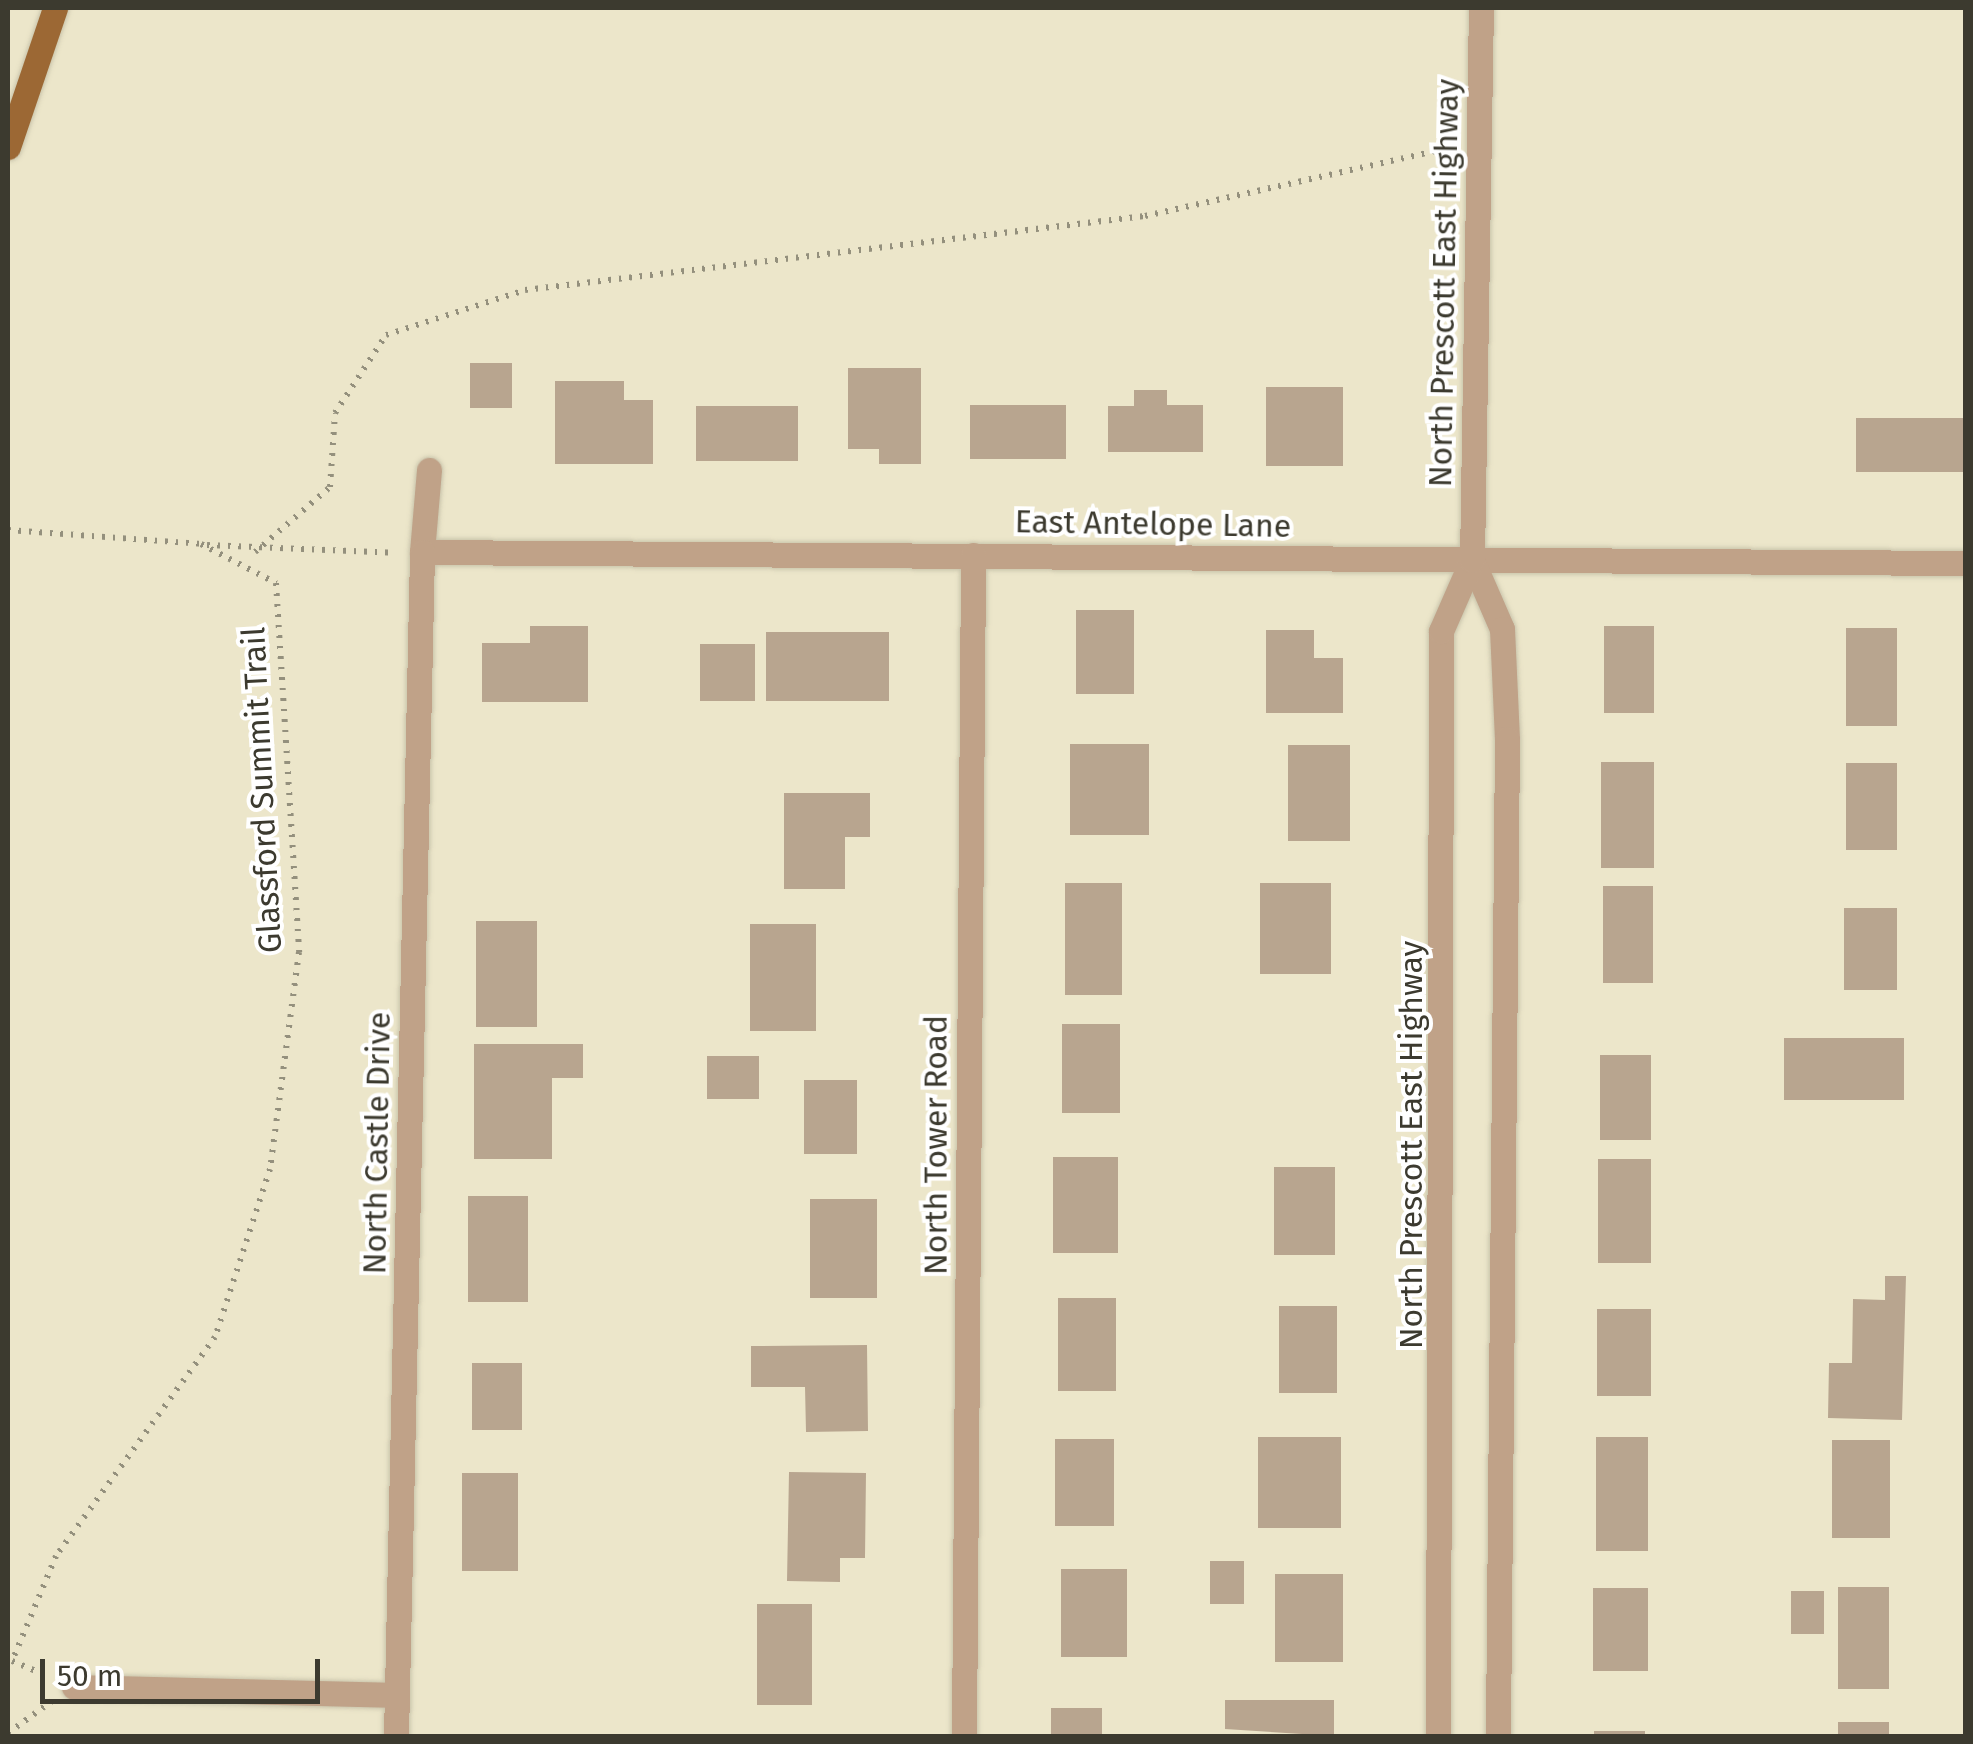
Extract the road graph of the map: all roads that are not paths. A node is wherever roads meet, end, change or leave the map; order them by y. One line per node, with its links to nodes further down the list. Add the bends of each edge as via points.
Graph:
1 (55, 8): 3 (main road)
2 (1481, 8): 7 (street, North Prescott East Highway)
3 (8, 147)
4 (429, 470): 5 (street)
5 (422, 552): 6 (street, East Antelope Lane); 10 (street, North Castle Drive)
6 (973, 555): 7 (street, East Antelope Lane); 12 (street, North Tower Road)
7 (1472, 560): 8 (street, East Antelope Lane); 13 (street, North Prescott East Highway, via 1441,631); 14 (street, North Prescott East Highway, via 1502,629 1507,739)
8 (1966, 563)
9 (74, 1687): 10 (street)
10 (397, 1695): 11 (street, North Castle Drive)
11 (396, 1736)
12 (964, 1736)
13 (1438, 1736)
14 (1498, 1736)

